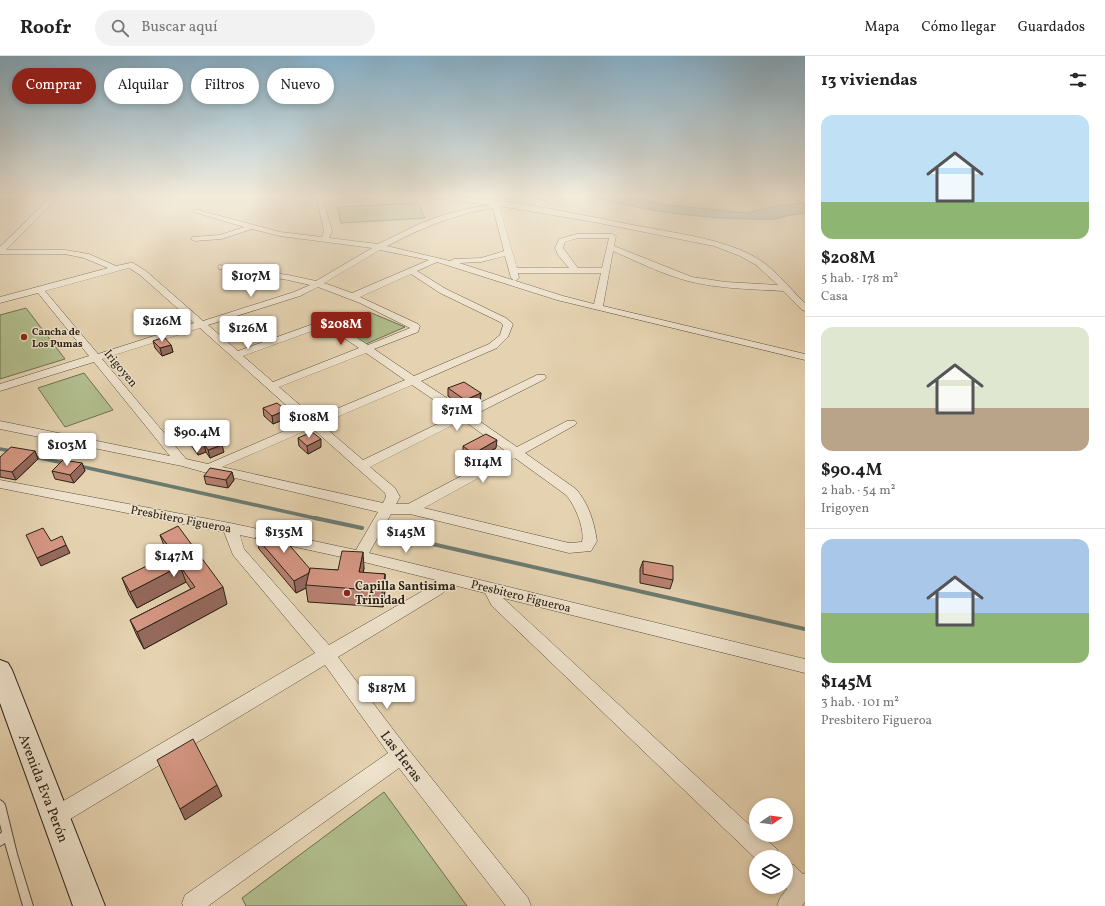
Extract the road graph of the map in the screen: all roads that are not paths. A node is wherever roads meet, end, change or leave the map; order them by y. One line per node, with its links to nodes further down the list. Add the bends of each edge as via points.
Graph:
1 (16, 236): 13 (street)
2 (225, 236): 9 (street)
3 (295, 236): 10 (street)
4 (326, 236): 10 (street)
5 (403, 236): 11 (street)
6 (505, 236): 14 (street)
7 (612, 236): 12 (street); 18 (street, via 577,236 562,241 560,253)
8 (676, 236): 24 (street, via 734,251 760,264)
9 (195, 239)
10 (325, 239): 11 (street)
11 (381, 247): 15 (street); 22 (street)
12 (610, 247): 19 (street); 24 (street, via 694,280)
13 (1, 250): 17 (street, via 65,252 86,256)
14 (509, 252): 15 (street, via 481,260); 21 (street)
15 (440, 260): 20 (street); 23 (street)
16 (222, 267): 22 (street, via 274,274)
17 (116, 269): 25 (street); 30 (street, via 130,265 143,273)
18 (575, 270): 19 (street); 21 (street)
19 (606, 270): 28 (street)
20 (412, 271): 26 (street); 36 (street, via 443,291 503,320 508,324 508,328 501,342)
21 (513, 271): 23 (street)
22 (317, 284): 26 (street); 30 (street, via 297,294)
23 (516, 284): 28 (street)
24 (785, 288): 29 (street)
25 (40, 290): 27 (street); 34 (street, Irigoyen)
26 (354, 296): 31 (street, via 415,326 415,330)
27 (0, 300)
28 (598, 308): 33 (street)
29 (805, 308)
30 (201, 325): 32 (street); 34 (street)
31 (366, 349): 32 (street, via 327,322); 36 (street); 37 (street)
32 (236, 355): 37 (street)
33 (805, 357)
34 (96, 358): 38 (street); 44 (street, Irigoyen)
35 (541, 377): 39 (street)
36 (412, 381): 39 (street); 40 (street)
37 (272, 386): 40 (street)
38 (0, 388)
39 (464, 415): 43 (street); 45 (street)
40 (315, 423): 45 (street); 46 (street)
41 (571, 423): 43 (street)
42 (0, 425): 44 (street)
43 (515, 452): 49 (street); 49 (street, via 577,498 582,507 590,541 586,547 569,548)
44 (182, 462): 46 (street)
45 (363, 465): 48 (street, via 390,491 393,498)
46 (207, 469): 48 (street)
47 (0, 484): 50 (street, Presbitero Figueroa)
48 (388, 509): 49 (street); 51 (street)
49 (410, 509)
50 (230, 528): 51 (street, Presbitero Figueroa); 54 (street, Las Heras, via 238,550)
51 (360, 556): 52 (street, Presbitero Figueroa)
52 (446, 577): 53 (street, Presbitero Figueroa); 54 (street, via 438,589)
53 (491, 589): 55 (street, Presbitero Figueroa); 64 (street, via 498,602)
54 (327, 655): 59 (street, Las Heras); 61 (street)
55 (787, 662): 56 (street, Presbitero Figueroa); 58 (street)
56 (805, 666)
57 (0, 670): 61 (main road, Avenida Eva Perón)
58 (805, 675)
59 (401, 755): 67 (street); 70 (street, Las Heras)
60 (0, 805): 62 (lane)
61 (56, 817): 69 (main road, Avenida Eva Perón)
62 (2, 818): 63 (lane)
63 (3, 837): 68 (lane)
64 (762, 850)
65 (793, 878): 66 (street)
66 (804, 887): 71 (street)
67 (193, 903)
68 (28, 906)
69 (89, 906)
70 (520, 906)
71 (788, 906)

